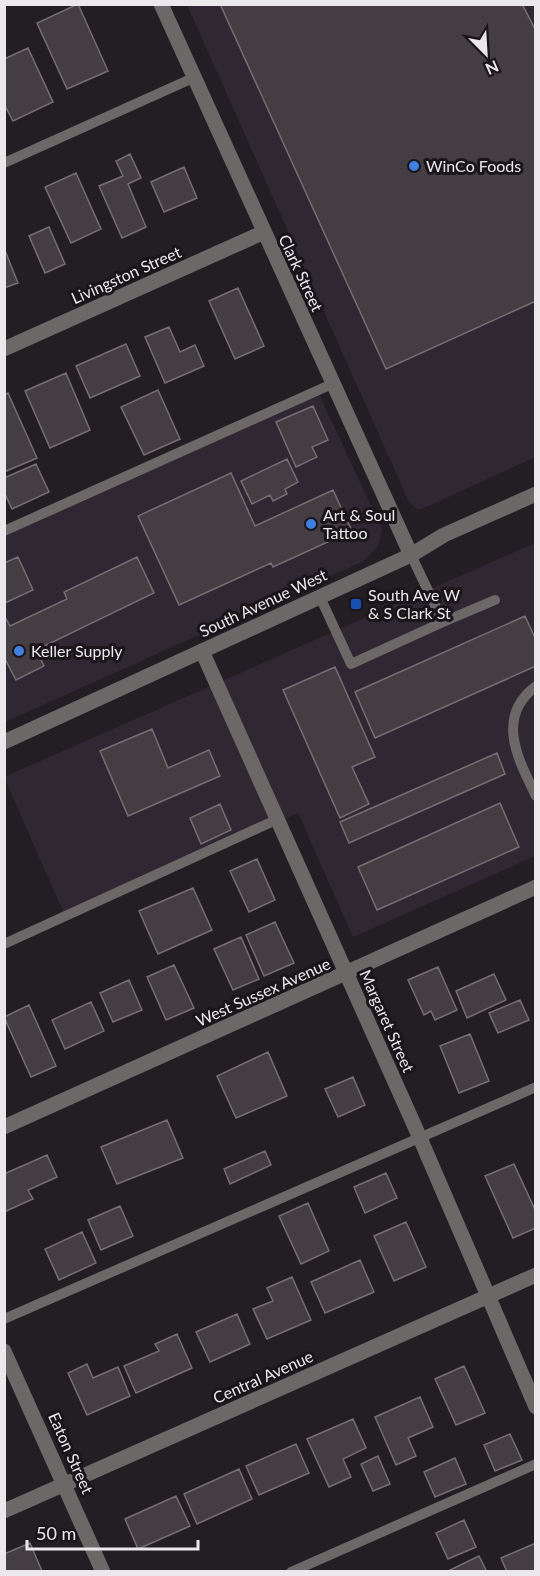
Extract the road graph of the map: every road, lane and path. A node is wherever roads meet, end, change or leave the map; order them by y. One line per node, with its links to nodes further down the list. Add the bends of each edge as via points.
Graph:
1 (161, 4): 2 (street, Clark Street)
2 (194, 78): 3 (lane); 4 (street, Clark Street)
3 (4, 163)
4 (262, 233): 5 (street, Livingston Street); 6 (street, Clark Street)
5 (4, 349)
6 (332, 384): 8 (lane); 9 (street, Clark Street)
7 (536, 494): 9 (street, South Avenue West, via 444,535)
8 (4, 531)
9 (411, 555): 10 (street, South Avenue West); 12 (lane)
10 (320, 597): 12 (lane, via 351,664); 13 (street, South Avenue West)
11 (495, 600): 12 (lane)
12 (443, 622)
13 (202, 651): 15 (street, South Avenue West); 17 (street, Margaret Street)
14 (536, 686): 16 (lane, via 516,707 512,730 519,759)
15 (4, 742)
16 (536, 796)
17 (276, 820): 19 (lane); 20 (street, Margaret Street)
18 (536, 887): 20 (street, West Sussex Avenue)
19 (4, 944)
20 (346, 975): 22 (street, West Sussex Avenue); 23 (street, Margaret Street)
21 (536, 1087): 23 (lane)
22 (4, 1127)
23 (420, 1138): 25 (street, Margaret Street); 26 (lane)
24 (536, 1275): 25 (street, Central Avenue)
25 (488, 1296): 28 (street, Margaret Street); 30 (street, Central Avenue)
26 (4, 1319)
27 (4, 1351): 30 (street, Eaton Street)
28 (536, 1407)
29 (536, 1464): 33 (lane)
30 (66, 1485): 31 (street, Central Avenue); 32 (street, Eaton Street)
31 (4, 1511)
32 (103, 1572)
33 (291, 1572)

